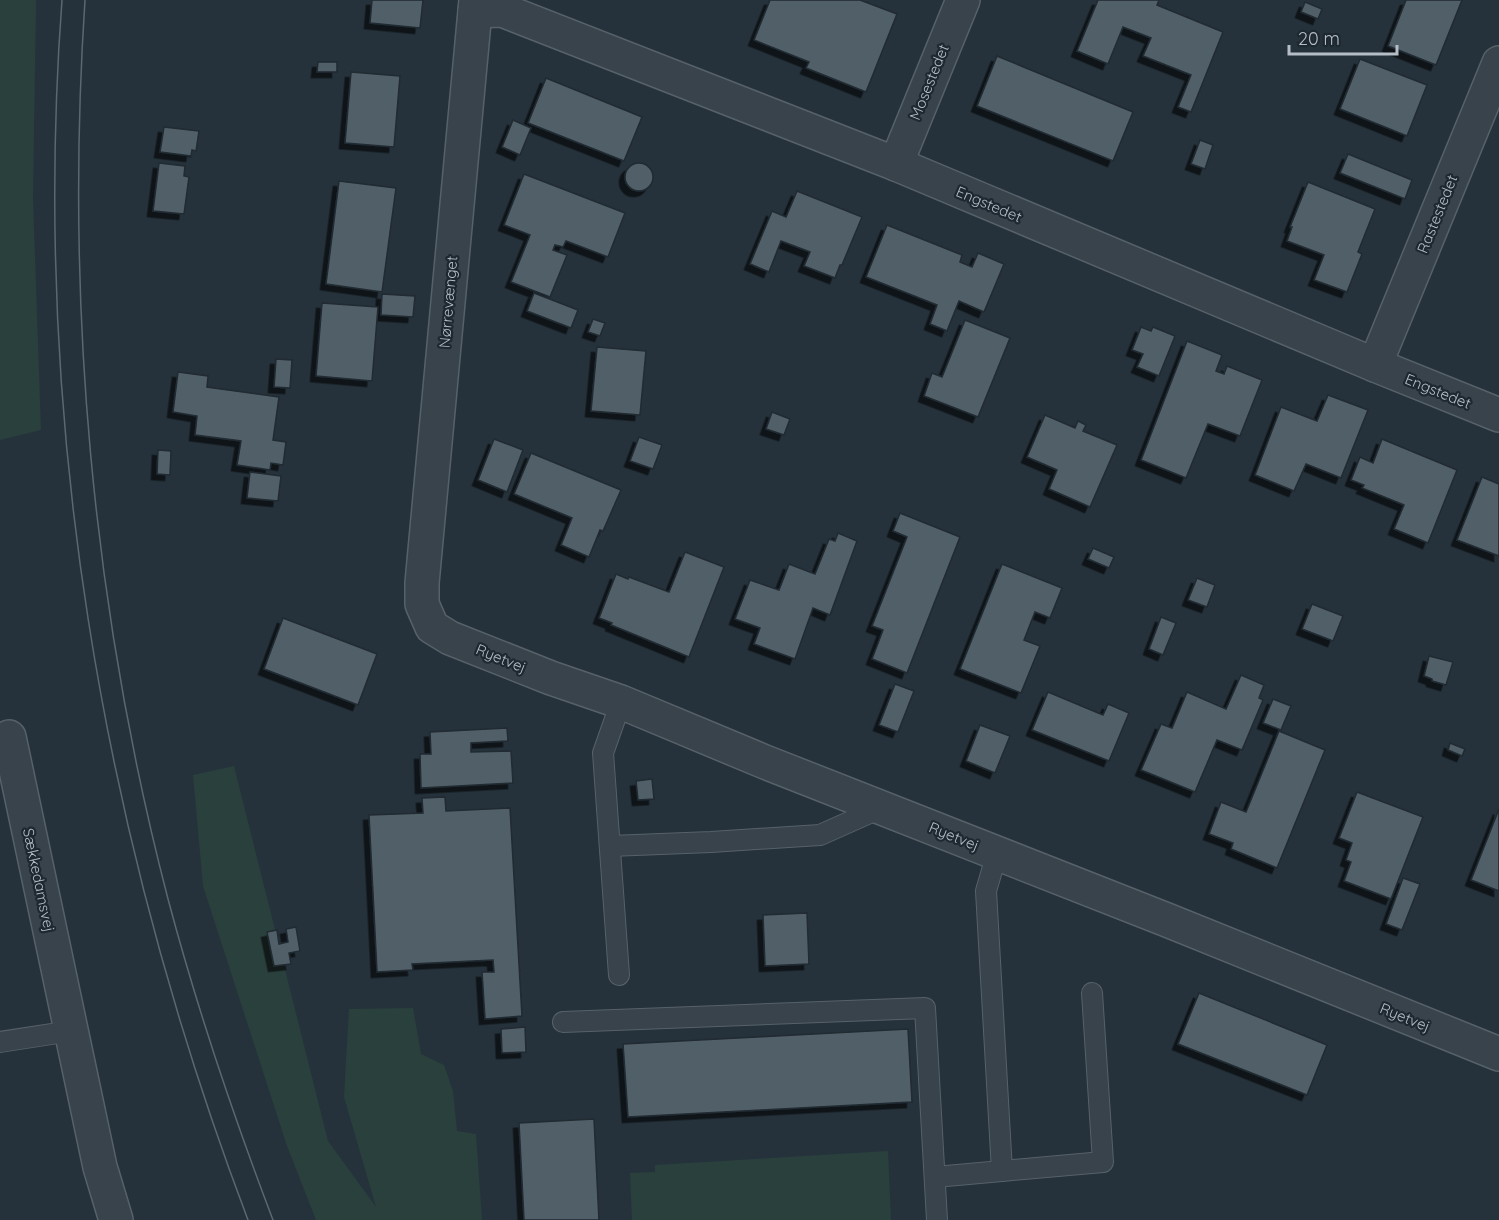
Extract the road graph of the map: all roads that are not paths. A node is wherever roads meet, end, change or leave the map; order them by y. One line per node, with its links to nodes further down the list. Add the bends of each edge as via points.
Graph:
1 (963, 0): 4 (street, Mosestedet)
2 (475, 5): 4 (street, Engstedet, via 502,10); 7 (street, Nørrevænget)
3 (1499, 63): 5 (street, Rastestedet)
4 (896, 164): 5 (street, Engstedet)
5 (1375, 365): 6 (street, Engstedet)
6 (1499, 415)
7 (422, 604): 8 (street, Ryetvej, via 432,627 450,638)
8 (621, 702): 10 (street, Ryetvej); 11 (lane, via 603,753)
9 (4, 738): 16 (street, Sækkedamsvej)
10 (883, 807): 11 (lane, via 820,835); 12 (street, Ryetvej)
11 (610, 846): 13 (lane)
12 (997, 853): 18 (street, Ryetvej); 19 (lane, via 986,891)
13 (619, 975)
14 (1092, 993): 19 (lane, via 1103,1162)
15 (563, 1022): 20 (lane, via 925,1008)
16 (71, 1031): 17 (lane); 21 (street, Sækkedamsvej, via 100,1167)
17 (0, 1042)
18 (1499, 1054)
19 (1002, 1171): 20 (lane)
20 (935, 1177): 22 (lane)
21 (116, 1220)
22 (937, 1220)

